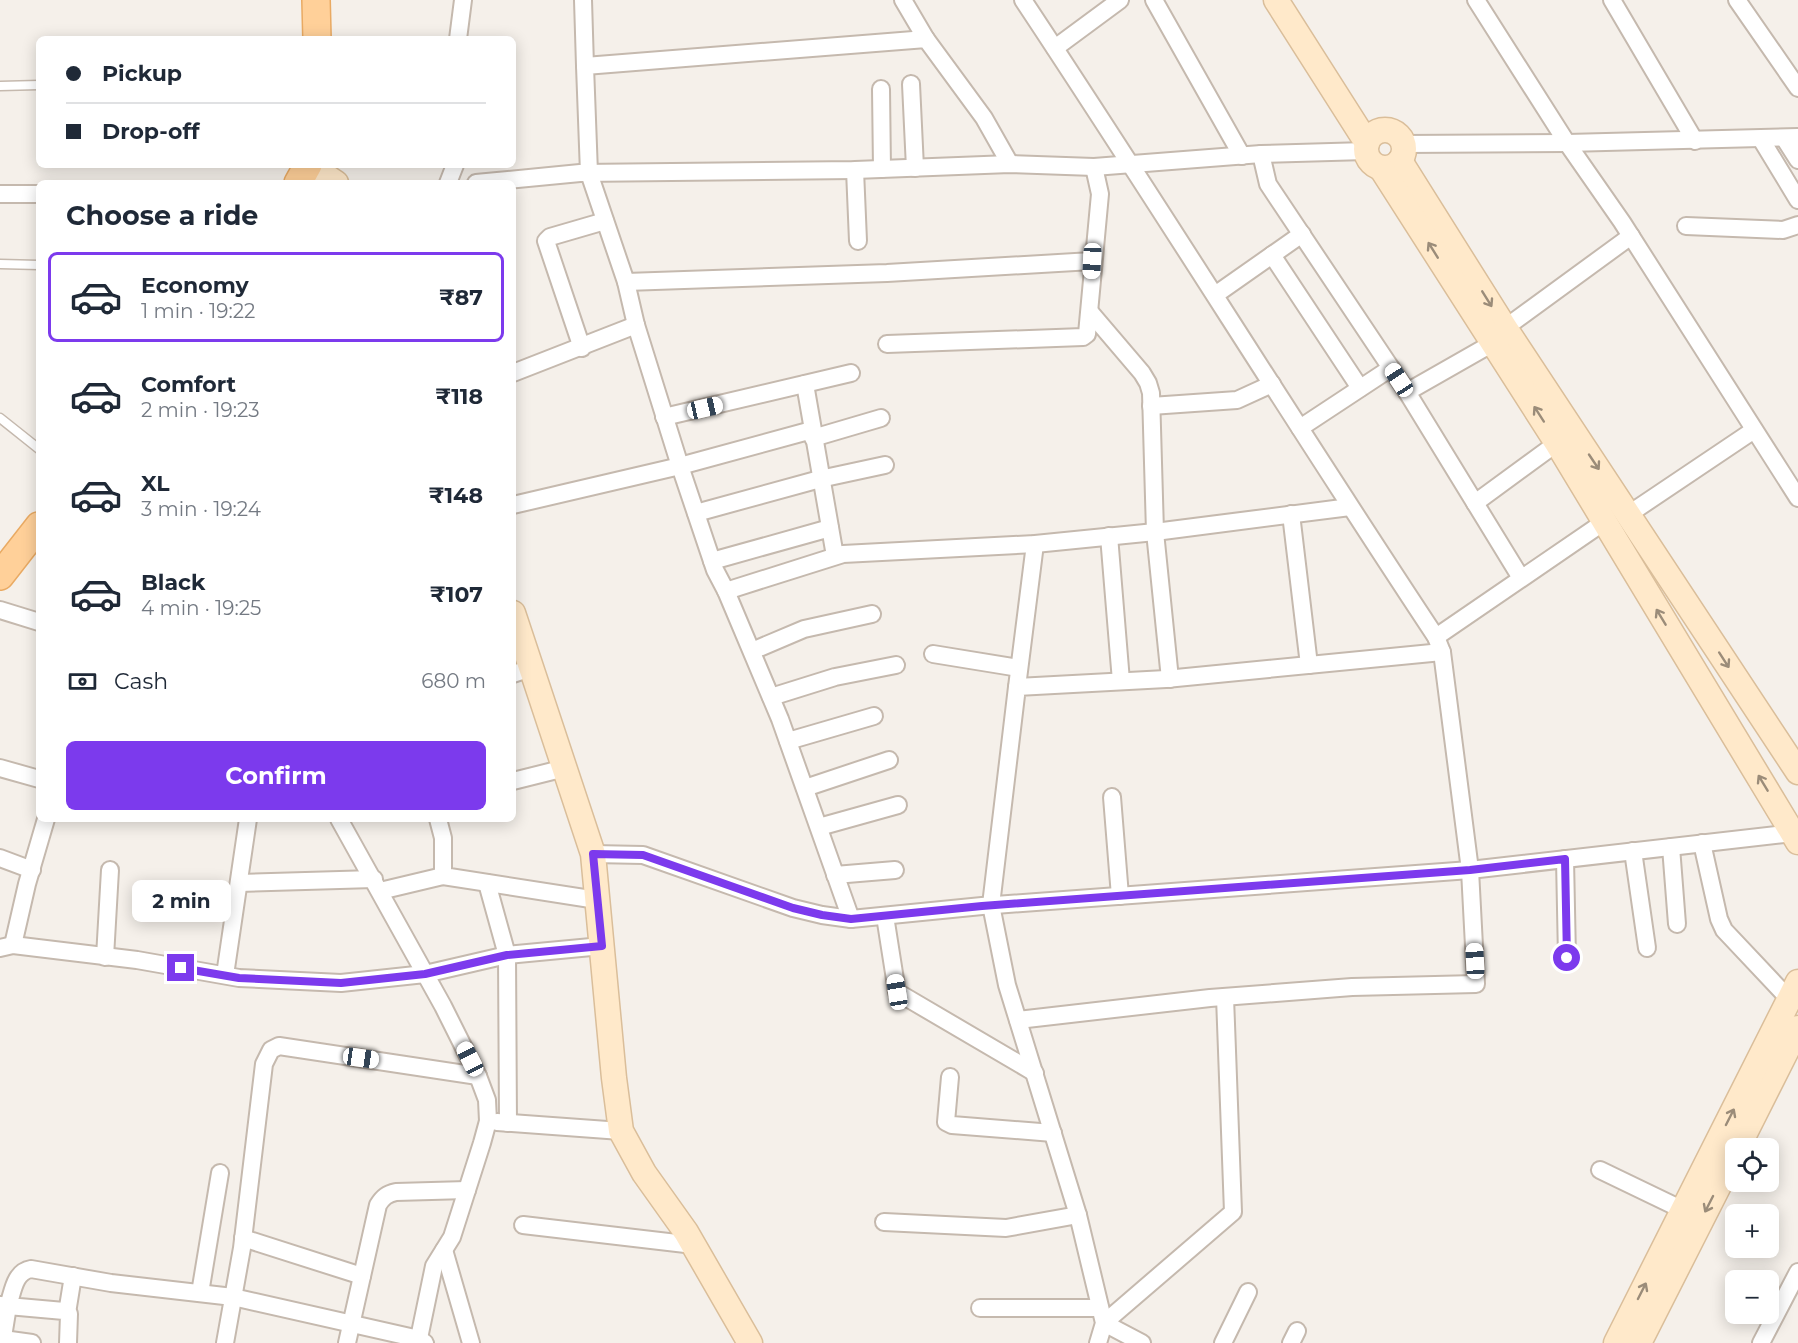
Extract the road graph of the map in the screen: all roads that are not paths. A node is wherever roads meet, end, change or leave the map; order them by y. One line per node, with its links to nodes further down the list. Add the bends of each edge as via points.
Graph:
1 (316, 0): 13 (main road)
2 (464, 0): 14 (street)
3 (583, 0): 17 (street)
4 (903, 0): 15 (street)
5 (1023, 0): 16 (street)
6 (1120, 0): 16 (street)
7 (1154, 0): 29 (street)
8 (1276, 0): 27 (street)
9 (1294, 0): 27 (street)
10 (1476, 0): 26 (street)
11 (1612, 0): 25 (street)
12 (1737, 0): 21 (street)
13 (317, 36)
14 (458, 36)
15 (926, 39): 17 (street); 31 (street, via 984,118)
16 (1055, 48): 32 (street)
17 (585, 66): 38 (street)
18 (912, 84): 35 (street)
19 (36, 85): 20 (lane)
20 (0, 86)
21 (1798, 88)
22 (880, 89): 36 (street)
23 (1791, 138): 24 (street); 30 (street)
24 (1761, 139): 25 (street); 43 (street)
25 (1695, 141): 26 (street)
26 (1567, 143): 27 (street); 48 (street)
27 (1383, 150): 28 (street); 58 (street)
28 (1261, 154): 29 (street); 47 (street, via 1268,184)
29 (1242, 156): 32 (street)
30 (1798, 160)
31 (1010, 164): 33 (street); 35 (street)
32 (1132, 164): 33 (street); 55 (street)
33 (1094, 167): 51 (street, via 1100,194)
34 (314, 168): 39 (street)
35 (915, 168): 36 (street)
36 (882, 169): 37 (street)
37 (855, 170): 38 (street); 49 (street)
38 (589, 173): 40 (street); 44 (street)
39 (332, 180)
40 (510, 180)
41 (0, 194): 42 (street)
42 (36, 194)
43 (1798, 200)
44 (605, 220): 54 (street); 60 (street, via 546,241)
45 (1798, 225): 46 (street, via 1783,230)
46 (1686, 226)
47 (1302, 234): 50 (street); 61 (street)
48 (1631, 236): 58 (street); 73 (street)
49 (858, 241)
50 (1272, 255): 55 (street); 66 (street)
51 (1092, 261): 54 (street); 56 (street)
52 (0, 264): 53 (lane)
53 (36, 265)
54 (626, 282): 57 (street)
55 (1215, 295): 65 (street)
56 (1090, 312): 59 (street, via 1089,328 1083,337); 68 (street, via 1148,383)
57 (636, 325): 60 (street); 69 (street)
58 (1499, 336): 67 (street); 75 (street, one-way to 58); 86 (street, one-way to 86)
59 (887, 344)
60 (582, 348): 62 (street)
61 (1391, 368): 66 (street); 67 (street)
62 (516, 373)
63 (851, 373): 64 (street)
64 (805, 384): 69 (street); 74 (street)
65 (1272, 384): 68 (street, via 1237,400); 72 (street)
66 (1360, 388): 72 (street)
67 (1407, 392): 81 (street)
68 (1151, 406): 90 (street)
69 (664, 417): 78 (street)
70 (0, 418): 76 (lane)
71 (881, 418): 74 (street)
72 (1300, 428): 83 (street)
73 (1754, 430): 80 (street); 86 (street)
74 (812, 434): 78 (street); 79 (street)
75 (1557, 443): 81 (street); 87 (street)
76 (36, 447)
77 (885, 465): 79 (street)
78 (680, 466): 82 (street); 84 (street)
79 (820, 479): 84 (street); 88 (street)
80 (1798, 498)
81 (1475, 503): 98 (street)
82 (516, 504)
83 (1350, 507): 85 (street); 104 (street)
84 (696, 513): 96 (street)
85 (1291, 514): 90 (street); 108 (street)
86 (1629, 514): 92 (street)
87 (1604, 522): 94 (street); 98 (street)
88 (830, 528): 95 (street); 96 (street)
89 (36, 530): 97 (main road)
90 (1155, 532): 91 (street); 111 (street)
91 (1109, 536): 93 (street); 112 (street)
92 (1644, 537): 94 (street); 120 (street, one-way to 120)
93 (1035, 544): 95 (street); 109 (street)
94 (1622, 552): 131 (street, one-way to 94)
95 (835, 556): 99 (street)
96 (712, 561): 99 (street)
97 (0, 576)
98 (1521, 578): 104 (street)
99 (726, 591): 105 (street)
100 (0, 610): 102 (street)
101 (872, 614): 105 (street, via 804,629)
102 (36, 621)
103 (516, 632): 110 (street)
104 (1439, 644): 108 (street); 141 (street)
105 (752, 651): 114 (street)
106 (933, 654): 109 (street)
107 (896, 665): 114 (street, via 835,677)
108 (1309, 665): 111 (street)
109 (1019, 668): 113 (street)
110 (522, 671): 119 (street)
111 (1170, 679): 112 (street)
112 (1121, 681): 113 (street)
113 (1017, 687): 149 (street)
114 (771, 697): 116 (street)
115 (874, 716): 116 (street)
116 (788, 741): 123 (street)
117 (889, 760): 123 (street)
118 (0, 768): 121 (street)
119 (565, 768): 122 (street); 135 (street)
120 (1798, 772)
121 (36, 778)
122 (516, 780)
123 (804, 788): 130 (street)
124 (1112, 796): 147 (street)
125 (898, 805): 130 (street)
126 (45, 822): 138 (street)
127 (248, 822): 145 (street)
128 (346, 822): 146 (street)
129 (439, 822): 143 (street)
130 (819, 827): 142 (street)
131 (1796, 836): 132 (street)
132 (1702, 843): 133 (street); 161 (street, via 1724,930)
133 (1671, 847): 134 (street); 152 (street)
134 (1633, 851): 137 (street); 155 (street)
135 (593, 854): 148 (street); 151 (street, via 643,855 793,908)
136 (0, 858): 138 (street)
137 (1565, 859): 141 (street); 158 (street)
138 (32, 870): 154 (street)
139 (110, 870): 157 (street)
140 (895, 870): 142 (street)
141 (1470, 870): 147 (street); 162 (street, via 1476,984 1352,987)
142 (836, 875): 151 (street)
143 (443, 876): 144 (street); 146 (street)
144 (487, 883): 148 (street); 156 (street)
145 (239, 884): 146 (street); 160 (street)
146 (377, 885): 159 (street)
147 (1120, 896): 149 (street)
148 (597, 900): 153 (street)
149 (991, 905): 150 (street); 163 (street)
150 (885, 916): 151 (street); 165 (street, via 897,992)
151 (851, 919)
152 (1677, 924)
153 (602, 946): 156 (street); 170 (street)
154 (6, 947): 157 (street)
155 (1647, 948)
156 (507, 955): 159 (street); 169 (street)
157 (105, 957): 160 (street)
158 (1567, 958)
159 (425, 974): 160 (street, via 341,983); 166 (street)
160 (225, 975)
161 (1794, 991): 177 (street, one-way to 161)
162 (1225, 997): 163 (street); 193 (street, via 1233,1212)
163 (1018, 1020): 165 (street)
164 (1798, 1030): 172 (street)
165 (1035, 1073): 171 (street)
166 (478, 1076): 168 (street, via 487,1100); 181 (street, via 279,1046 271,1050 264,1064)
167 (950, 1077): 171 (street, via 946,1122)
168 (488, 1121): 169 (street); 176 (street)
169 (508, 1124): 170 (street)
170 (621, 1131): 182 (street, via 644,1173)
171 (1053, 1133): 178 (street)
172 (1742, 1138)
173 (1600, 1170): 177 (street)
174 (1725, 1172): 207 (street, one-way to 207)
175 (220, 1173): 188 (street)
176 (467, 1190): 183 (street); 186 (street, via 396,1192 382,1198)
177 (1683, 1210): 206 (street, one-way to 177)
178 (1078, 1215): 179 (street, via 1006,1228); 193 (street)
179 (884, 1222)
180 (523, 1225): 182 (street)
181 (243, 1238): 186 (street); 189 (street)
182 (694, 1245): 202 (street)
183 (444, 1250): 196 (street, via 434,1266); 201 (street)
184 (1798, 1272): 208 (street)
185 (74, 1276): 188 (street); 190 (street, via 23,1270); 192 (street)
186 (362, 1276): 194 (street)
187 (1248, 1292): 205 (street)
188 (200, 1293): 189 (street)
189 (234, 1297): 194 (street); 199 (street)
190 (4, 1306): 192 (street); 195 (street)
191 (980, 1308): 193 (street)
192 (67, 1313): 198 (street)
193 (1102, 1316): 203 (street); 204 (street)
194 (351, 1325): 196 (street); 200 (street)
195 (3, 1341): 197 (street)
196 (421, 1342)
197 (32, 1343)
198 (68, 1343)
199 (225, 1343)
200 (347, 1343)
201 (471, 1343)
202 (750, 1343)
203 (1098, 1343)
204 (1142, 1343)
205 (1223, 1343)
206 (1616, 1343)
207 (1639, 1343)
208 (1761, 1343)

